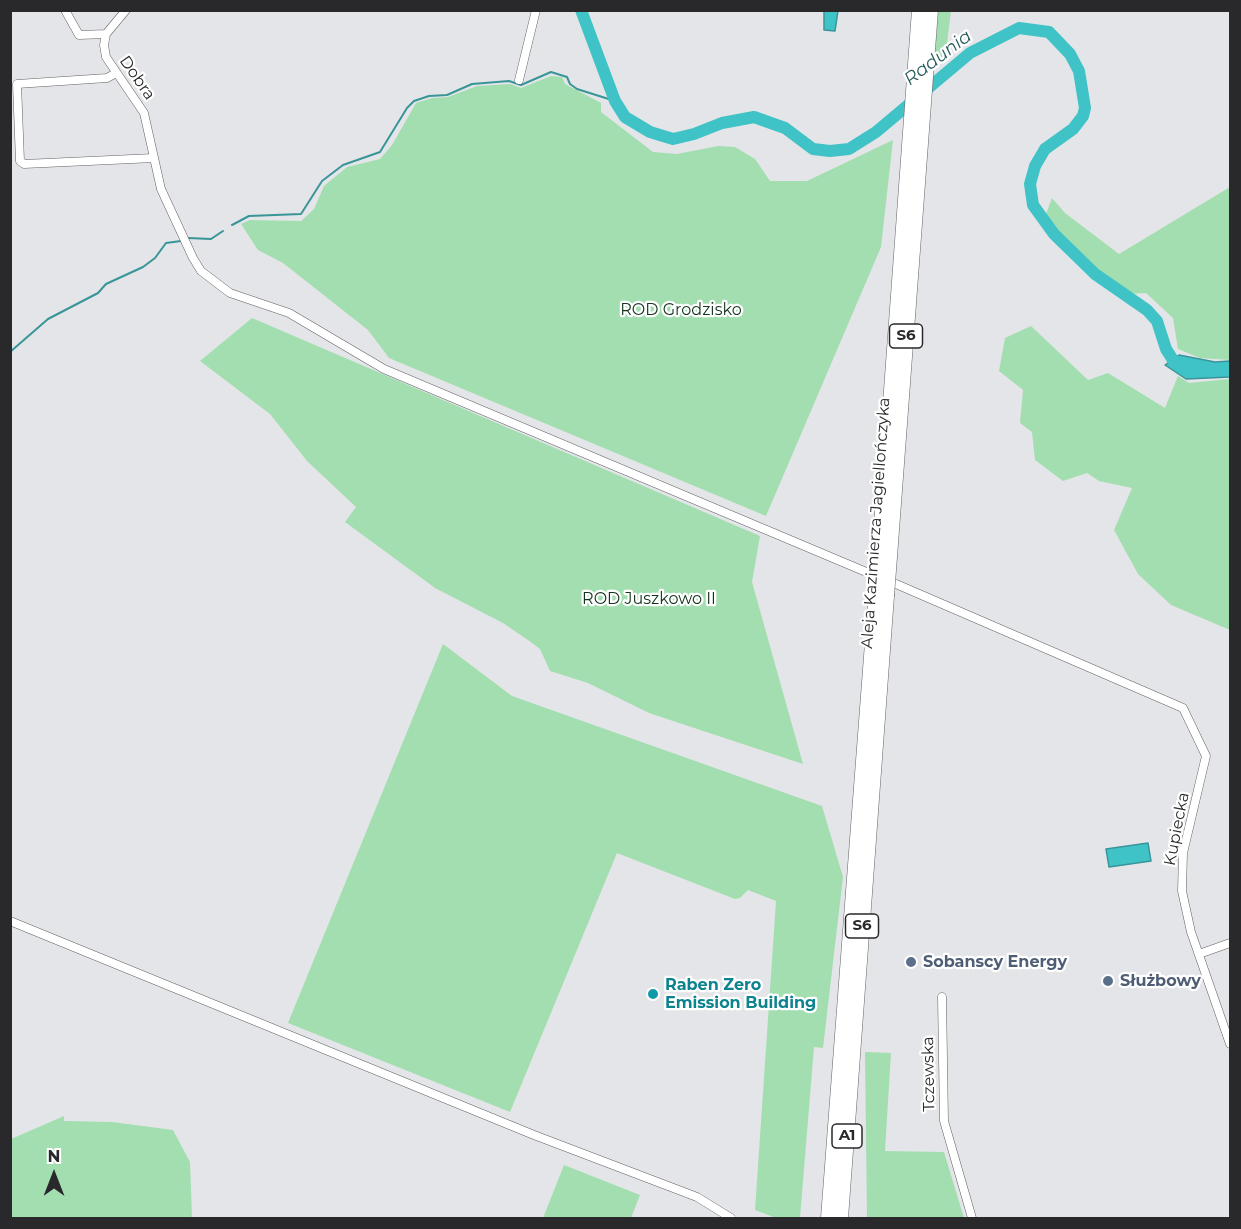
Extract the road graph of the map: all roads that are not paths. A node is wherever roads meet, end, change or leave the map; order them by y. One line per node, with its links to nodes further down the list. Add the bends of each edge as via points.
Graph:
1 (65, 10): 6 (street, via 79,35)
2 (126, 10): 6 (street)
3 (536, 10): 9 (street)
4 (919, 10): 7 (highway, Aleja Kazimierza Jagiellończyka / S6)
5 (930, 10): 7 (highway, Aleja Kazimierza Jagiellończyka / S6)
6 (106, 34): 8 (street, Dobra, via 105,53)
7 (920, 72): 11 (highway, Aleja Kazimierza Jagiellończyka / S6, via 922,114); 11 (highway, Aleja Kazimierza Jagiellończyka / S6, via 910,123)
8 (116, 73): 10 (street, Dobra, via 144,113); 10 (street, via 107,78 17,84 20,161 24,164)
9 (519, 80)
10 (154, 158): 12 (street, Dobra, via 161,189 197,265 237,297 289,313 384,369)
11 (884, 555): 18 (highway, Aleja Kazimierza Jagiellończyka / S6, bridge)
12 (871, 574)
13 (896, 584): 16 (street, Kupiecka, via 1183,708 1206,756 1182,868 1184,903)
14 (10, 921): 20 (street, via 534,1135 697,1197)
15 (1230, 943): 16 (street)
16 (1198, 954): 19 (street, Kupiecka)
17 (942, 997): 23 (street, Tczewska, via 944,1122)
18 (848, 1038): 21 (highway, A1); 22 (highway, A1)
19 (1230, 1044)
20 (731, 1218)
21 (828, 1218)
22 (841, 1218)
23 (972, 1218)

